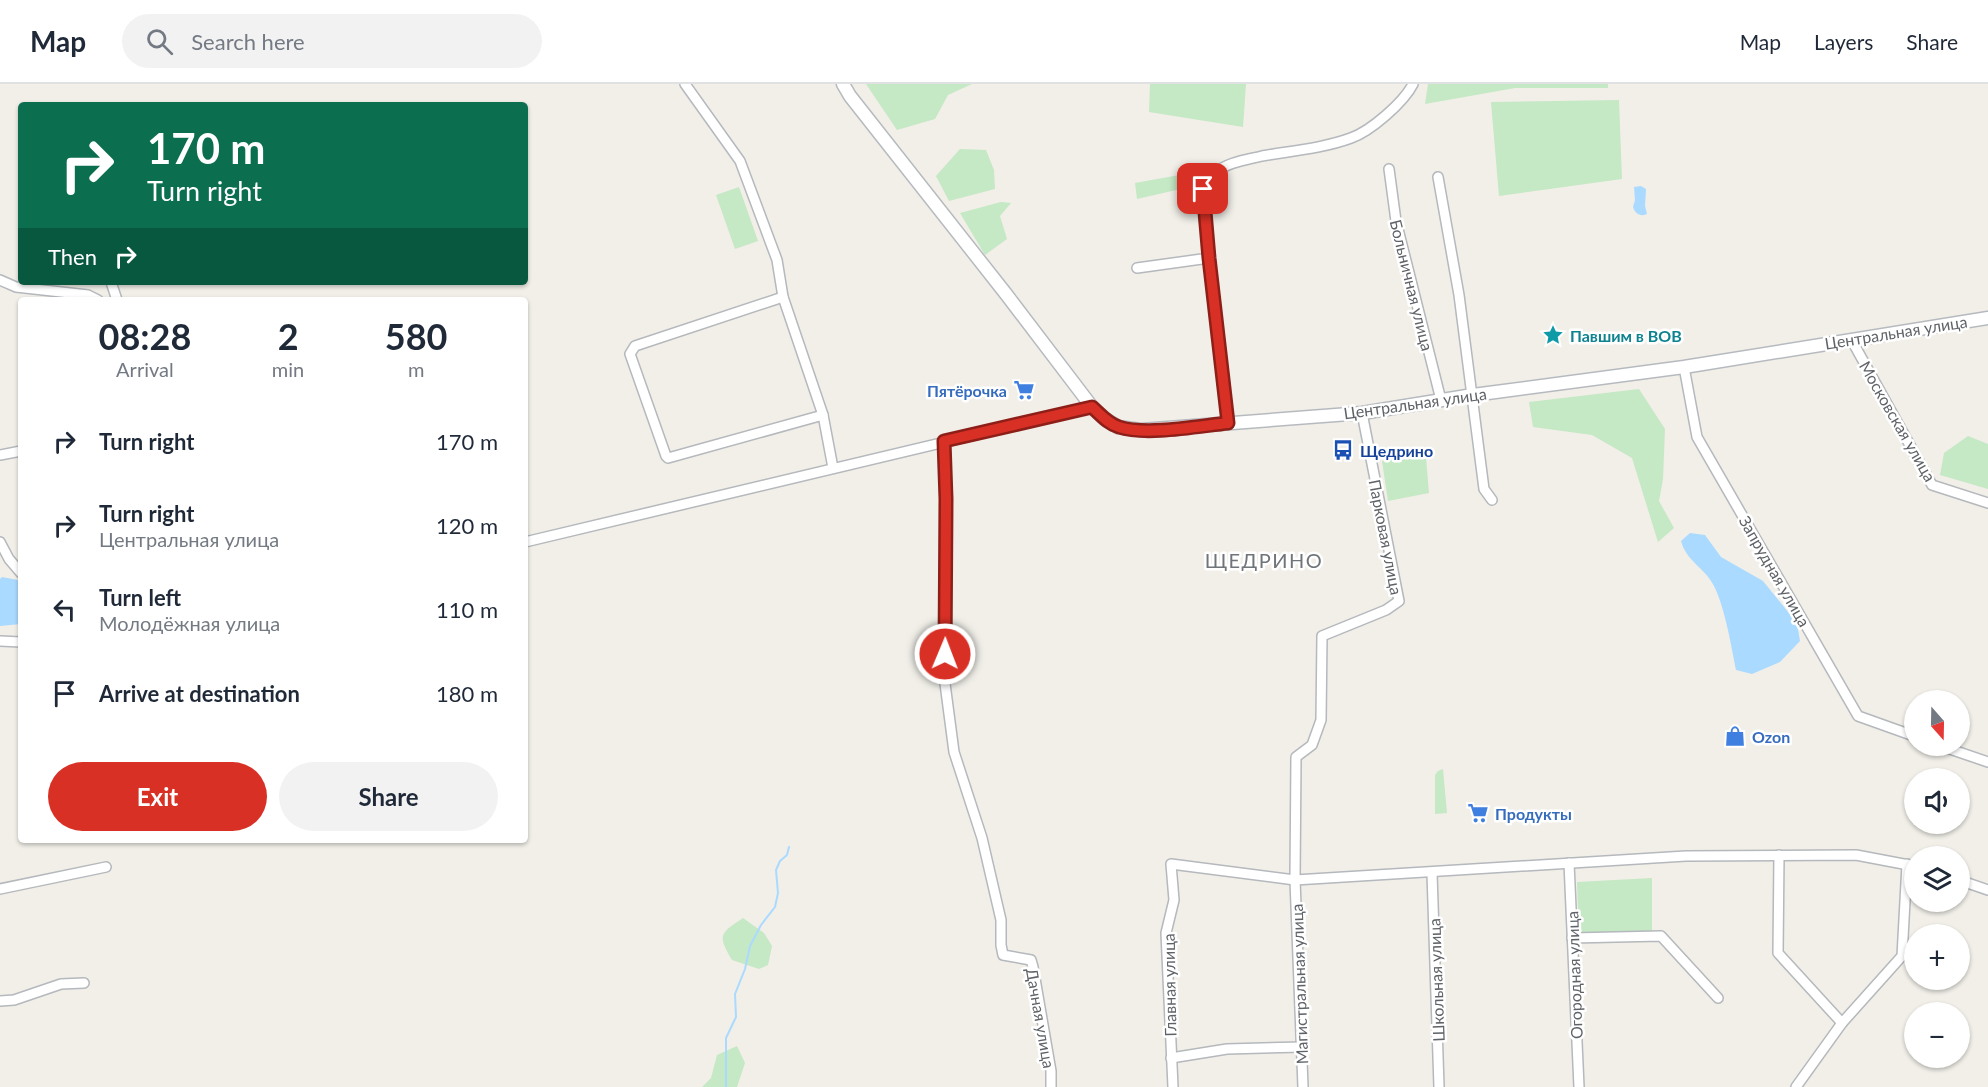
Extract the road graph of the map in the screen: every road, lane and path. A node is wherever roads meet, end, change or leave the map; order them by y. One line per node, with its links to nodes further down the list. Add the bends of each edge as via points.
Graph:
1 (685, 84): 10 (street, via 740,161 777,260)
2 (843, 84): 16 (street, Центральная улица)
3 (1413, 84): 6 (street, via 1377,122 1352,138 1240,160 1216,172 1203,189)
4 (1389, 169): 15 (street, Больничная улица, via 1396,221)
5 (1437, 177): 14 (street)
6 (1209, 258): 7 (street); 19 (street)
7 (1137, 268)
8 (0, 280): 9 (street, via 16,287)
9 (90, 297)
10 (783, 297): 18 (street); 18 (street, via 635,346 630,354 668,458)
11 (1988, 318): 12 (street, Центральная улица)
12 (1851, 339): 13 (street, Центральная улица); 25 (street, Московская улица, via 1932,485)
13 (1684, 367): 14 (street, Центральная улица); 33 (street, Запрудная улица, via 1697,437 1858,716)
14 (1473, 395): 15 (street, Центральная улица); 24 (street, via 1484,489)
15 (1441, 400): 17 (street, Центральная улица)
16 (1092, 407): 19 (street, Центральная улица, via 1118,427 1141,430); 20 (street)
17 (1362, 413): 19 (street, Центральная улица); 32 (street, Парковая улица, via 1399,601 1322,636)
18 (823, 415): 23 (street)
19 (1228, 423)
20 (944, 441): 23 (street); 53 (street, Дачная улица, via 944,676 954,752 980,831 1001,920 1003,955 1031,960 1052,1071)
21 (18, 452): 22 (street)
22 (0, 455)
23 (833, 468): 26 (street)
24 (1492, 500)
25 (1988, 503)
26 (528, 541)
27 (0, 542): 28 (street)
28 (4, 561): 29 (street)
29 (18, 571)
30 (0, 641): 31 (street)
31 (18, 642)
32 (1321, 720): 41 (street, Магистральная улица, via 1312,745 1296,757)
33 (1904, 732)
34 (1970, 756): 35 (street)
35 (1988, 762)
36 (1779, 855): 37 (street); 38 (street, via 1856,855); 50 (street, via 1778,953)
37 (1569, 863): 40 (street); 46 (street, Огородная улица)
38 (1904, 864)
39 (106, 867): 43 (street)
40 (1432, 873): 41 (street); 56 (street, Школьная улица)
41 (1295, 880): 51 (street, Магистральная улица); 52 (street, Главная улица, via 1172,864 1174,900 1166,933)
42 (1970, 884): 44 (street)
43 (0, 889)
44 (1988, 890)
45 (1906, 912): 50 (street, via 1902,956)
46 (1572, 938): 48 (street, via 1660,936); 57 (street, Огородная улица)
47 (84, 983): 49 (street, via 61,984)
48 (1718, 998)
49 (0, 1001)
50 (1842, 1023): 58 (street)
51 (1302, 1047): 52 (street, via 1227,1049); 55 (street, Магистральная улица)
52 (1171, 1058): 54 (street, Главная улица)
53 (1051, 1087)
54 (1173, 1087)
55 (1303, 1087)
56 (1439, 1087)
57 (1579, 1087)
58 (1796, 1087)

